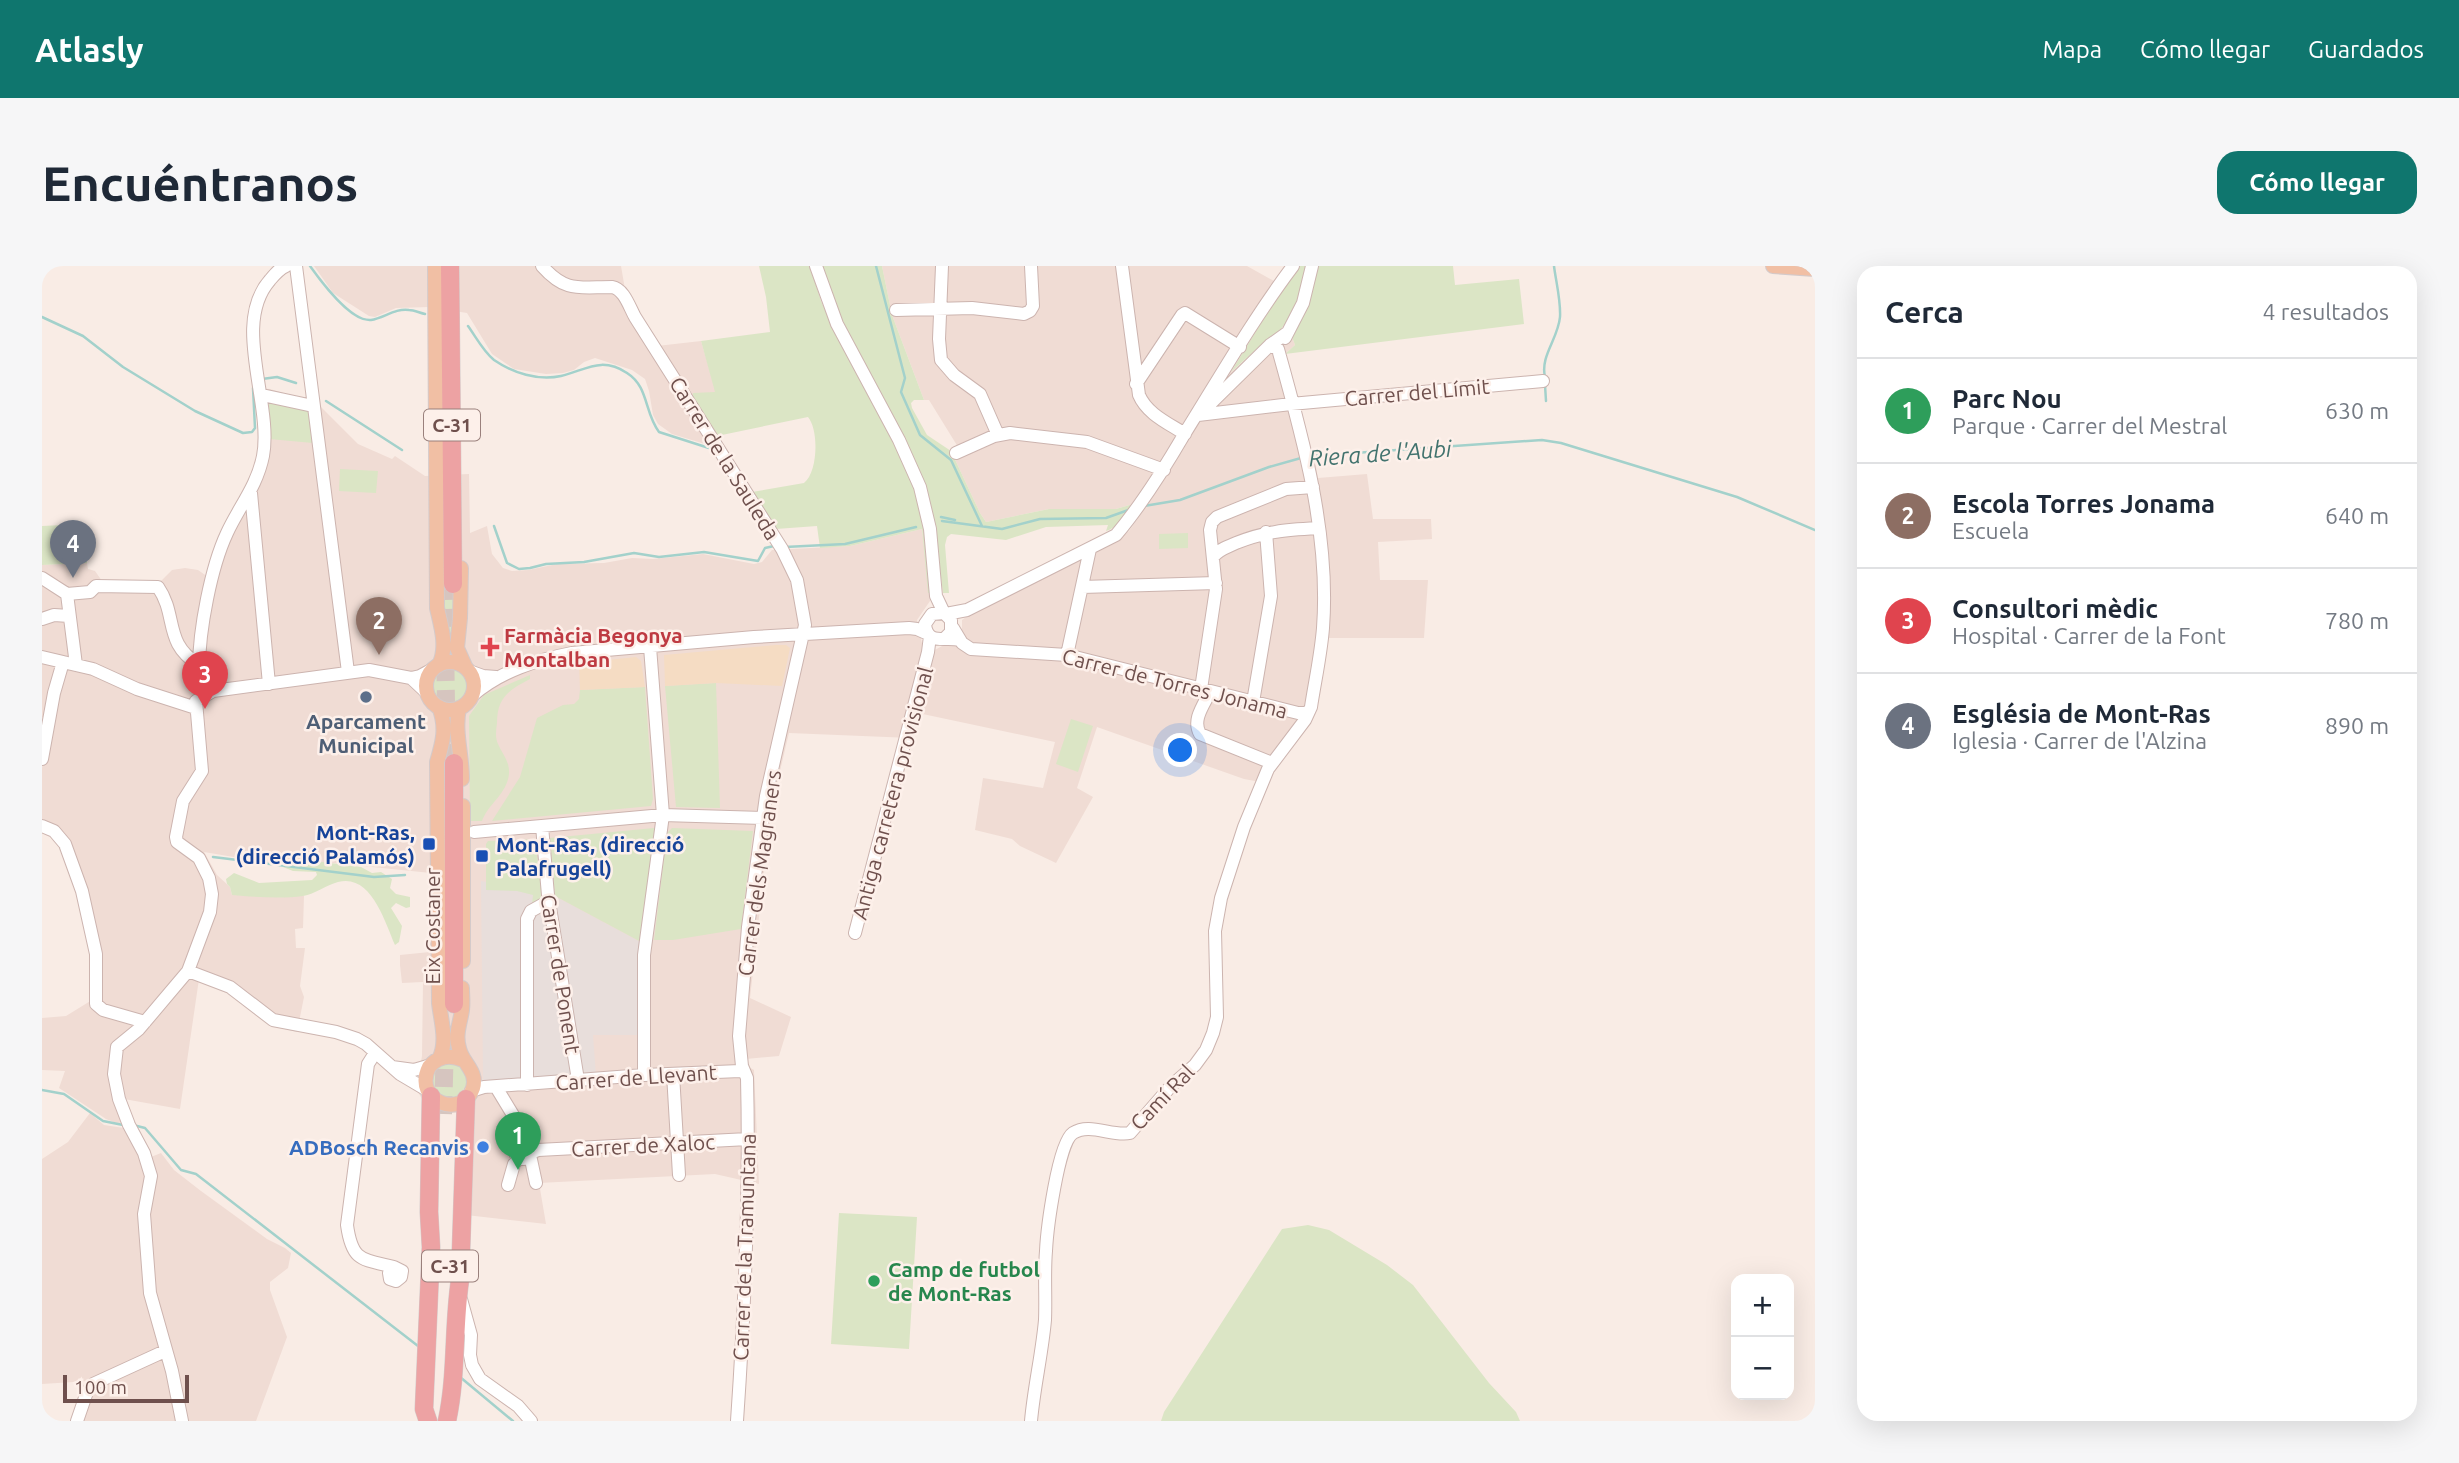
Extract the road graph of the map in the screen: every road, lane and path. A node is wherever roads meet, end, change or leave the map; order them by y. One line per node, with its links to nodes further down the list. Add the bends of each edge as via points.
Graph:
1 (286, 266): 22 (street, via 265,285 257,300 254,333)
2 (296, 266): 24 (street)
3 (435, 266): 52 (main road, via 437,600 443,648)
4 (441, 266): 5 (highway, C-31, via 449,583)
5 (450, 266)
6 (458, 266): 53 (main road, via 461,602 457,639)
7 (542, 266): 46 (street, Carrer de la Sauleda, via 562,285 612,287 622,292 780,546 797,580 805,625)
8 (816, 266): 40 (street, via 837,324 920,487 930,529)
9 (942, 266): 16 (street)
10 (1031, 266): 16 (street, via 1033,306 1024,314)
11 (1122, 266): 21 (street)
12 (1293, 266): 19 (street)
13 (1312, 266): 18 (street, via 1303,303)
14 (1773, 266): 15 (main road)
15 (1815, 269)
16 (941, 307): 17 (street); 27 (street, via 941,359 980,394)
17 (896, 310)
18 (1279, 339): 23 (street, via 1276,346); 25 (street)
19 (1240, 347): 21 (street, via 1185,313); 25 (street)
20 (1543, 381): 23 (street, Carrer del Límit)
21 (1136, 384): 26 (street, via 1143,405)
22 (260, 386): 24 (street); 31 (street, via 263,457)
23 (1291, 404): 25 (street, Carrer del Límit); 30 (street)
24 (313, 406): 54 (street)
25 (1198, 415): 26 (street, Antiga carretera provisional)
26 (1185, 433): 29 (street, Antiga carretera provisional)
27 (998, 435): 28 (street); 29 (street, via 1087,442)
28 (956, 453)
29 (1164, 470): 34 (street, Antiga carretera provisional, via 1116,535)
30 (1313, 487): 32 (street); 35 (street, via 1286,489 1217,517 1210,530)
31 (247, 512): 51 (street, via 227,534 214,570); 57 (street)
32 (1318, 527): 33 (street); 66 (street, via 1323,631)
33 (1266, 532): 35 (street); 62 (street, via 1271,596)
34 (1090, 549): 38 (street); 45 (street, Antiga carretera provisional, via 967,610)
35 (1213, 557): 37 (street)
36 (42, 578): 39 (street)
37 (1216, 583): 38 (street); 58 (street)
38 (1082, 587): 48 (street)
39 (67, 594): 41 (street); 51 (street, via 90,592 96,586 158,587 178,647)
40 (936, 596): 42 (street); 45 (street)
41 (69, 616): 43 (street); 50 (street)
42 (928, 618): 44 (street); 45 (street, via 925,627); 45 (street, via 936,612)
43 (42, 619)
44 (909, 628): 45 (street, Carrer de Torres Jonama); 46 (street)
45 (942, 628): 48 (street, Carrer de Torres Jonama, via 971,649); 76 (street, Antiga carretera provisional, via 928,652)
46 (802, 633): 47 (street); 71 (street, Carrer dels Magraners)
47 (650, 647): 55 (street, via 564,654); 70 (street)
48 (1067, 655): 58 (street, Carrer de Torres Jonama)
49 (42, 657): 50 (street)
50 (70, 663): 64 (street); 67 (street, via 54,693)
51 (199, 665): 60 (street)
52 (436, 667): 53 (main road, via 452,662); 56 (street); 59 (main road, via 427,678)
53 (467, 668): 55 (street); 61 (main road, via 474,682)
54 (348, 672): 56 (street, via 379,671); 57 (street)
55 (496, 677): 61 (street)
56 (411, 678): 59 (street)
57 (269, 684): 60 (street)
58 (1205, 691): 62 (street, Carrer de Torres Jonama); 69 (street, via 1196,720 1200,734)
59 (427, 693): 63 (main road)
60 (205, 694): 64 (street, via 196,701)
61 (473, 695): 65 (main road)
62 (1253, 702): 66 (street, Carrer de Torres Jonama)
63 (439, 707): 65 (main road); 82 (main road, via 445,734 437,762 443,1029 442,1052)
64 (196, 708): 77 (street, via 202,771 183,801 176,838 199,858 212,894)
65 (459, 708): 81 (main road, via 463,963 457,1031)
66 (1308, 713): 69 (street)
67 (42, 759)
68 (450, 764): 78 (highway, Eix Costaner)
69 (1270, 766): 106 (street, Camí Ral, via 1244,827 1217,915 1217,1017 1206,1050 1130,1133 1083,1129 1067,1140 1057,1172 1046,1250 1045,1321)
70 (663, 815): 71 (street); 73 (street); 86 (street, via 644,955)
71 (763, 818): 84 (street, Carrer dels Magraners, via 739,1036)
72 (42, 826): 79 (street, via 65,844 82,891 96,954 96,1004)
73 (542, 826): 74 (street); 75 (street, Carrer de Ponent)
74 (474, 832)
75 (549, 901): 87 (street, Carrer de Ponent); 88 (street, Carrer de Llevant, via 531,911 527,919)
76 (855, 933)
77 (188, 971): 79 (street); 80 (street, via 230,988 273,1020 342,1034)
78 (450, 1005)
79 (145, 1022): 99 (street, via 117,1047 114,1074 123,1112 151,1176 145,1214 150,1293)
80 (375, 1052): 83 (street); 97 (street, via 368,1064 347,1225 351,1248 360,1257)
81 (463, 1060): 82 (main road, via 453,1056); 90 (main road, via 471,1068)
82 (435, 1062): 83 (street, via 414,1070); 89 (main road, via 425,1076)
83 (392, 1067): 89 (street)
84 (745, 1073): 85 (street, Carrer de Llevant); 91 (street, Carrer de la Tramuntana)
85 (673, 1074): 86 (street, Carrer de Llevant); 92 (street)
86 (644, 1075): 87 (street, Carrer de Llevant)
87 (578, 1080): 88 (street, Carrer de Llevant)
88 (527, 1085): 90 (street, Carrer de Llevant)
89 (429, 1093): 90 (main road, via 445,1104); 102 (highway, via 431,1247 424,1409)
90 (470, 1096): 93 (street, via 520,1130); 98 (highway); 102 (highway, C-31); 103 (highway, C-31)
91 (748, 1139): 92 (street, Carrer de Xaloc); 105 (street, Carrer de la Tramuntana, via 749,1220)
92 (678, 1143): 93 (street, Carrer de Xaloc); 94 (street)
93 (527, 1153): 95 (street); 96 (street, via 514,1164)
94 (678, 1175)
95 (536, 1183)
96 (508, 1185)
97 (394, 1267)
98 (460, 1280): 103 (highway); 104 (street, via 472,1366)
99 (165, 1351): 100 (street, via 93,1384); 101 (street)
100 (77, 1421)
101 (182, 1421)
102 (428, 1421)
103 (446, 1421)
104 (531, 1421)
105 (737, 1421)
106 (1031, 1421)

